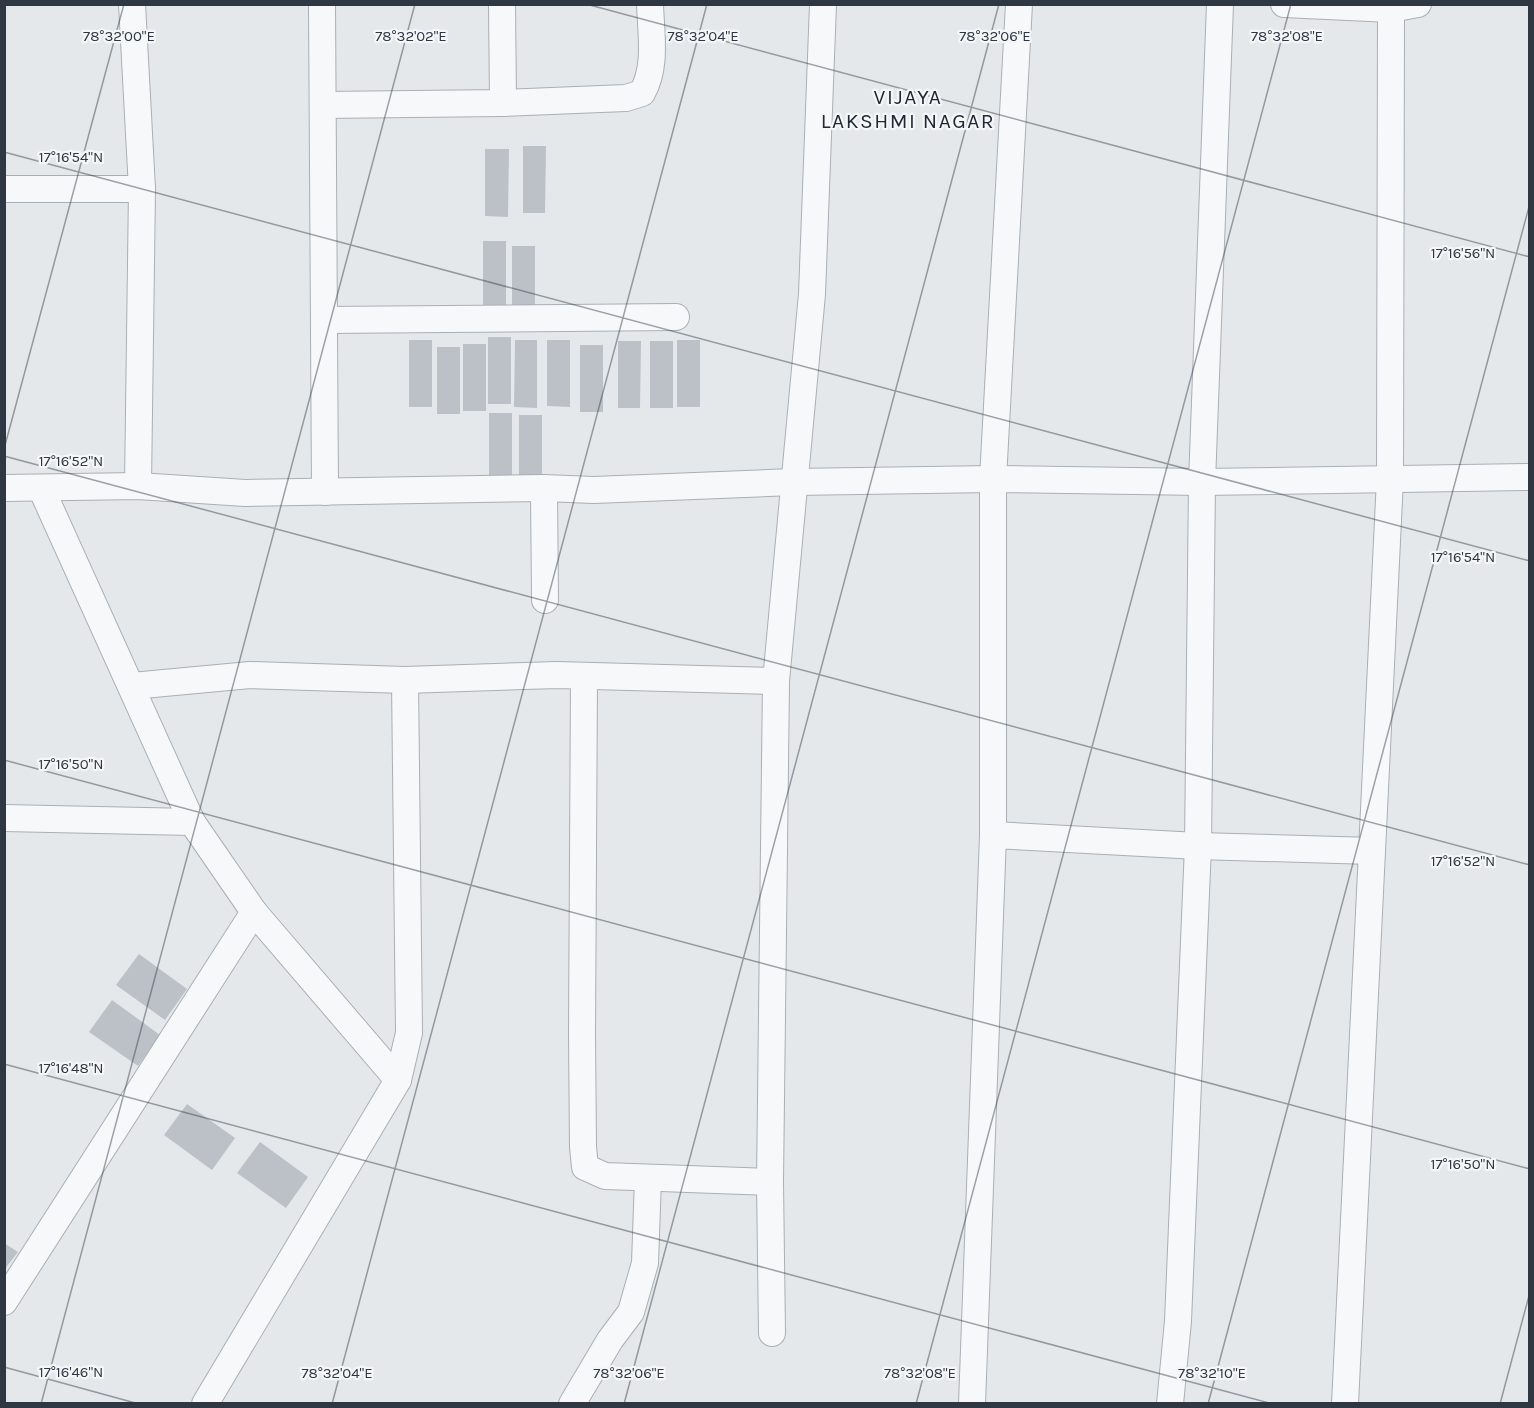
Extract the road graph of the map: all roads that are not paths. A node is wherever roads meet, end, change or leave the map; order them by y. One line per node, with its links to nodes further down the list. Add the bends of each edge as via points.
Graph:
1 (132, 4): 14 (street)
2 (322, 4): 12 (street)
3 (502, 4): 11 (street)
4 (650, 4): 11 (street, via 652,65 642,93 626,98)
5 (823, 4): 20 (street, via 812,294)
6 (1019, 4): 18 (street)
7 (1220, 4): 21 (street)
8 (1284, 4): 10 (street)
9 (1418, 4): 10 (street)
10 (1391, 9): 19 (street)
11 (503, 103): 12 (street)
12 (322, 105): 16 (street)
13 (4, 189): 14 (street)
14 (142, 189): 22 (street)
15 (676, 317): 16 (street)
16 (324, 320): 26 (street)
17 (1530, 477): 19 (street)
18 (993, 479): 20 (street); 21 (street); 34 (street)
19 (1390, 479): 21 (street); 36 (street)
20 (794, 482): 25 (street, via 594,490); 30 (street)
21 (1203, 482): 35 (street)
22 (138, 486): 24 (street); 26 (street, via 245,493)
23 (4, 488): 24 (street)
24 (41, 488): 31 (street)
25 (544, 488): 26 (street); 27 (street)
26 (325, 492)
27 (545, 600)
28 (584, 676): 29 (street); 30 (street); 39 (street, via 585,1167 605,1176)
29 (405, 680): 31 (street, via 250,675); 38 (street, via 410,1033)
30 (776, 681): 40 (street)
31 (132, 686): 33 (street)
32 (4, 818): 33 (street)
33 (192, 822): 37 (street)
34 (993, 835): 35 (street); 45 (street)
35 (1198, 846): 36 (street); 46 (street, via 1178,1321)
36 (1372, 851): 47 (street)
37 (254, 912): 38 (street); 41 (street)
38 (398, 1080): 43 (street)
39 (648, 1178): 40 (street); 44 (street, via 645,1263 631,1312)
40 (770, 1182): 42 (street)
41 (4, 1302)
42 (772, 1333)
43 (205, 1404)
44 (572, 1404)
45 (972, 1404)
46 (1170, 1404)
47 (1345, 1404)

